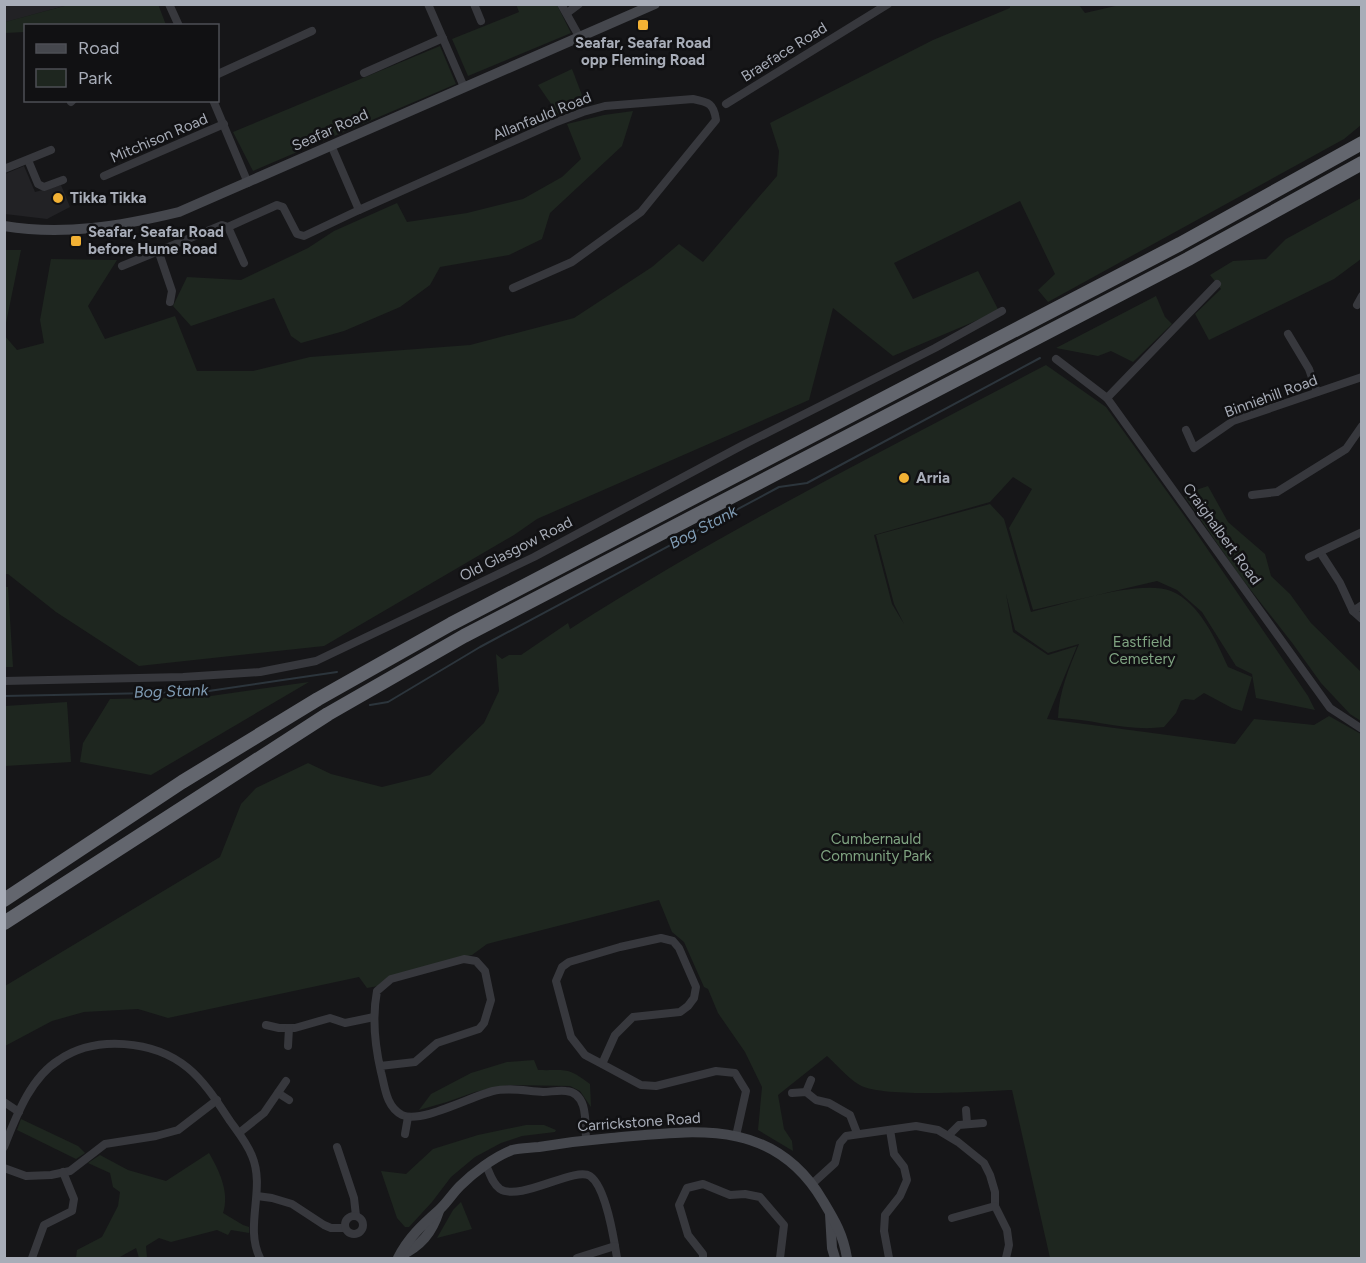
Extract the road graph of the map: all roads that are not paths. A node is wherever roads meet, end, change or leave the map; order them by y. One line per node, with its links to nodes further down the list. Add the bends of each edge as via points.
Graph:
1 (169, 4): 10 (street)
2 (428, 4): 12 (street)
3 (474, 4): 9 (street)
4 (561, 4): 8 (street)
5 (579, 4): 8 (street)
6 (655, 4): 13 (street, Seafar Road)
7 (888, 4): 18 (street, Braeface Road)
8 (567, 13): 13 (street)
9 (481, 21)
10 (178, 24)
11 (312, 31): 15 (street)
12 (443, 38): 14 (street); 16 (street)
13 (580, 38): 16 (street, Seafar Road)
14 (364, 73)
15 (219, 74)
16 (464, 87): 21 (street, Seafar Road)
17 (214, 102): 19 (street)
18 (726, 105)
19 (224, 124): 26 (street, Mitchison Road); 28 (street)
20 (1362, 143): 57 (highway, via 1170,249 451,624 182,782)
21 (331, 145): 28 (street, Seafar Road); 29 (street)
22 (51, 150): 23 (street)
23 (28, 160): 25 (street); 27 (street, via 38,184 44,187)
24 (1362, 164): 58 (highway, via 464,636 328,714)
25 (4, 170)
26 (104, 176)
27 (63, 180)
28 (248, 183): 30 (street, Seafar Road, via 178,212 133,223 79,230)
29 (359, 210): 31 (street, via 304,236 297,234 283,207 277,205); 36 (street, Allanfauld Road, via 554,123 605,106 693,99 707,102 715,110 716,120 641,212 572,262)
30 (4, 226)
31 (228, 227): 32 (street, via 222,225); 33 (street)
32 (158, 250): 34 (street); 38 (street, via 172,291)
33 (244, 263)
34 (122, 266)
35 (1217, 284): 45 (street)
36 (513, 288)
37 (1362, 296): 39 (street)
38 (170, 302)
39 (1357, 305)
40 (1002, 311): 55 (street, Old Glasgow Road, via 534,557 316,661 260,672 183,677)
41 (1288, 334): 44 (street, via 1309,369)
42 (1056, 359): 45 (street, Craighalbert Road)
43 (1362, 377): 44 (street, Binniehill Road)
44 (1317, 392): 47 (street, Binniehill Road, via 1233,421 1194,448)
45 (1107, 398): 56 (street, Craighalbert Road, via 1330,708)
46 (1362, 426): 48 (street, via 1346,449 1277,492)
47 (1186, 430)
48 (1252, 495)
49 (1362, 532): 50 (street)
50 (1320, 552): 51 (street); 53 (street)
51 (1309, 557)
52 (1362, 606): 53 (street)
53 (1353, 611): 54 (street)
54 (1362, 619)
55 (4, 681)
56 (1362, 729)
57 (4, 900)
58 (4, 923)
59 (374, 1017): 61 (street, via 345,1023 330,1018); 64 (street); 64 (street, via 377,991 391,979 464,959 476,961 485,970 491,1000 479,1029 437,1043 415,1062)
60 (266, 1025): 61 (street)
61 (289, 1028): 62 (street)
62 (288, 1046)
63 (602, 1064): 63 (street, via 585,1056 571,1037 556,981 562,967 620,947 661,938 673,941 694,979 694,998 680,1012 633,1017 615,1035); 83 (street, via 641,1085 656,1086 716,1071 735,1073 746,1091)
64 (380, 1066): 75 (street, via 388,1102)
65 (811, 1080): 67 (street)
66 (286, 1081): 68 (street)
67 (806, 1092): 69 (street); 80 (street, via 850,1115)
68 (278, 1093): 71 (street); 79 (street, via 259,1118)
69 (792, 1093)
70 (217, 1100): 74 (street, via 190,1070 174,1059 140,1047 115,1044 82,1049 58,1060 40,1078); 79 (street); 89 (street, via 178,1130 105,1144 70,1171)
71 (289, 1100)
72 (4, 1102): 74 (street)
73 (966, 1110): 76 (street)
74 (19, 1112): 85 (street)
75 (408, 1117): 81 (street); 84 (street, via 493,1091 567,1091 577,1096 584,1110)
76 (967, 1123): 77 (street); 82 (street)
77 (983, 1123)
78 (890, 1130): 80 (street); 82 (street, via 916,1125); 107 (street, via 894,1154 907,1179 885,1215)
79 (239, 1133): 91 (street, via 255,1162)
80 (857, 1133): 90 (street, via 846,1136 835,1163)
81 (405, 1134)
82 (949, 1135): 92 (street, via 984,1163 995,1192)
83 (736, 1136): 84 (street, Carrickstone Road, via 688,1132); 90 (street, Carrickstone Road, via 784,1158)
84 (586, 1141): 87 (street, Carrickstone Road, via 512,1150)
85 (4, 1147)
86 (337, 1148): 94 (street)
87 (486, 1165): 97 (street, via 494,1182 502,1190 513,1192 585,1173 592,1177 598,1185); 98 (street, Carrickstone Road, via 416,1231)
88 (4, 1168): 89 (street, via 26,1176)
89 (63, 1172): 99 (street, via 74,1198 72,1211 44,1225)
90 (812, 1184): 93 (street, Carrickstone Road)
91 (257, 1196): 96 (street, via 292,1204 331,1228); 100 (street, via 254,1221)
92 (995, 1206): 95 (street); 108 (street, via 1007,1230)
93 (830, 1213): 105 (street, Carrickstone Road); 106 (street, Carrickstone Road, via 841,1231)
94 (356, 1216): 96 (street, via 347,1219); 96 (street, via 363,1222 362,1231 352,1234)
95 (952, 1218)
96 (345, 1228)
97 (615, 1246): 101 (street); 102 (street)
98 (399, 1257)
99 (32, 1258)
100 (260, 1258)
101 (577, 1258)
102 (617, 1258)
103 (703, 1258): 104 (street, via 688,1235 679,1205 687,1188 697,1184 730,1195 760,1197 784,1225)
104 (780, 1258)
105 (835, 1258)
106 (847, 1258)
107 (889, 1258)
108 (1006, 1258)

